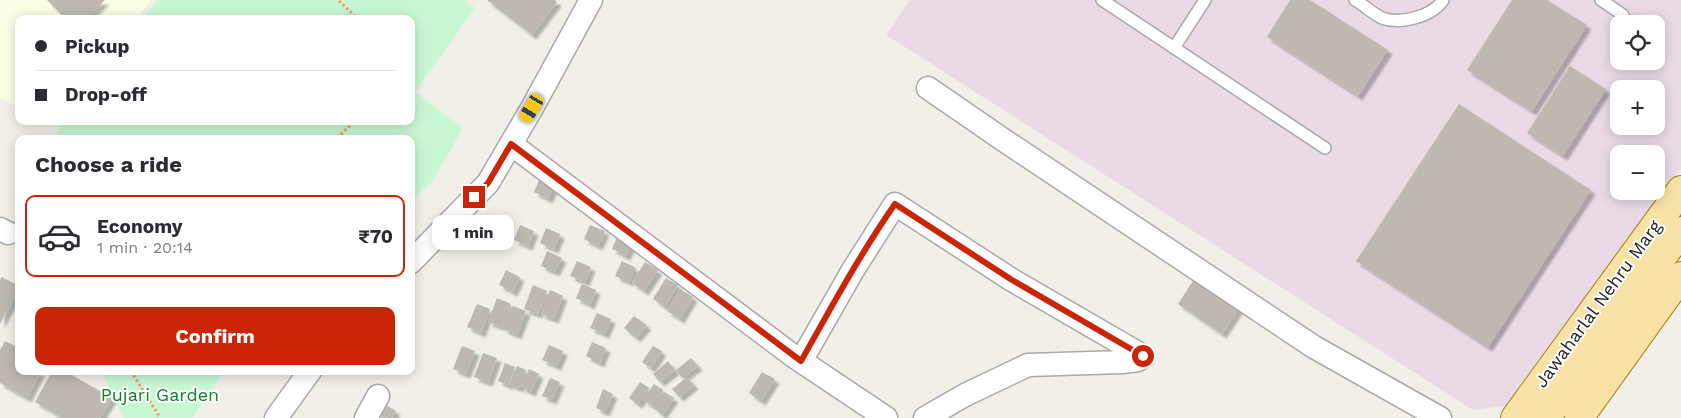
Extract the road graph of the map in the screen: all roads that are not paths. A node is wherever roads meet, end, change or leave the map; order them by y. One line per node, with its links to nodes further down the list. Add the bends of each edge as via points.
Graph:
1 (591, 0): 10 (street)
2 (1102, 0): 8 (lane)
3 (1205, 0): 8 (lane)
4 (1355, 0): 5 (lane, via 1383,18 1408,20 1438,8)
5 (1443, 0)
6 (1601, 0): 7 (lane)
7 (1624, 15)
8 (1174, 48): 11 (lane)
9 (928, 88): 23 (street, via 1314,346)
10 (511, 144): 14 (street, via 488,183); 16 (street)
11 (1325, 148)
12 (1681, 190): 24 (main road, Jawaharlal Nehru Marg)
13 (1681, 231): 25 (main road)
14 (415, 258)
15 (1681, 276): 26 (main road)
16 (801, 361): 21 (street); 22 (street, via 895,204 1012,280 1143,356 1122,362 1028,365)
17 (307, 375): 19 (street)
18 (378, 396): 20 (street)
19 (276, 418)
20 (366, 418)
21 (886, 418)
22 (925, 418)
23 (1440, 418)
24 (1515, 418)
25 (1546, 418)
26 (1579, 418)

